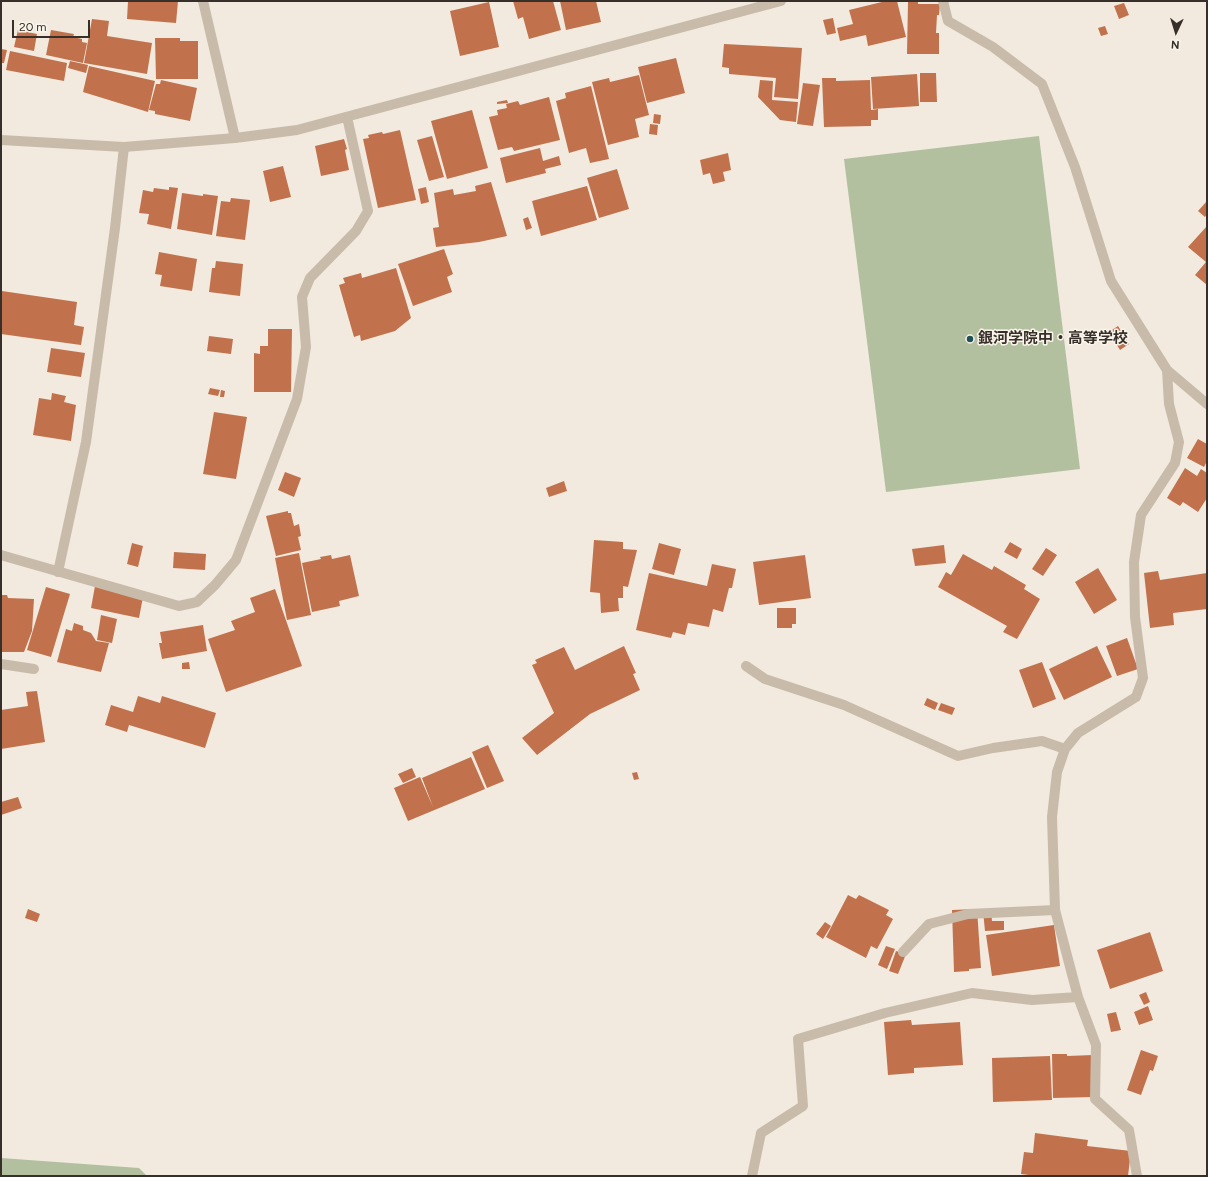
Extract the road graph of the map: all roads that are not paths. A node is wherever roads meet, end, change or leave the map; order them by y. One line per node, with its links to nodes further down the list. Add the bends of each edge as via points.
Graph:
1 (203, 1): 5 (street)
2 (781, 1): 4 (street)
3 (943, 1): 8 (street, via 948,21 993,47 1042,84 1075,167 1111,281)
4 (347, 117): 5 (street, via 297,130); 11 (street, via 368,211 356,231 310,278 302,297 306,347 296,399 236,560 197,602 179,606)
5 (235, 138): 7 (street)
6 (1, 140): 7 (street)
7 (124, 147): 11 (street, via 86,442)
8 (1167, 370): 9 (street); 15 (street, via 1169,404 1179,442 1175,463 1141,515 1134,562 1135,617 1143,678 1136,697 1078,734)
9 (1207, 404)
10 (1, 555): 11 (street)
11 (58, 572)
12 (1, 664): 14 (street)
13 (746, 666): 15 (street, via 765,679 844,705 958,756 1042,741)
14 (34, 669)
15 (1065, 749): 16 (street, via 1057,772 1052,817)
16 (1055, 910): 17 (street, via 968,914 929,924); 18 (street)
17 (903, 952)
18 (1078, 997): 19 (street, via 1032,1000 972,993 885,1013 798,1039 803,1106 761,1133); 20 (street, via 1096,1045 1095,1099 1129,1130)
19 (752, 1176)
20 (1137, 1176)

